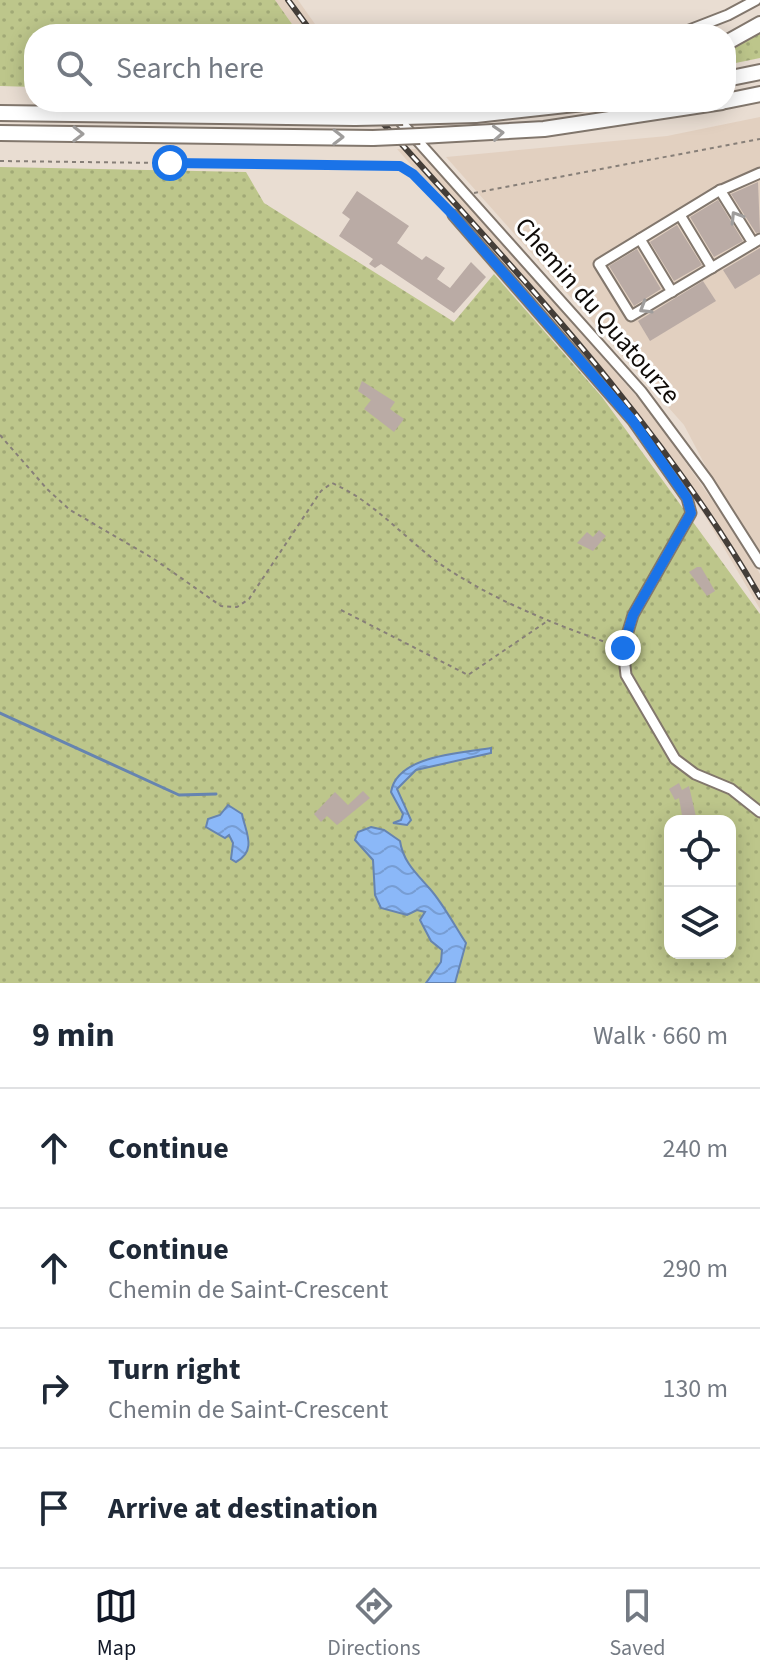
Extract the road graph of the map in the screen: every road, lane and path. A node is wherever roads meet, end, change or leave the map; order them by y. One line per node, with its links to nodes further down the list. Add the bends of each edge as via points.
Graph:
1 (756, 0): 2 (street)
2 (705, 24)
3 (760, 24): 4 (highway)
4 (736, 37)
5 (760, 72): 6 (highway)
6 (736, 77)
7 (760, 94): 8 (highway)
8 (736, 99)
9 (204, 112): 14 (highway)
10 (392, 112): 20 (street, Chemin du Quatourze)
11 (503, 112): 14 (highway, bridge, via 355,118)
12 (657, 112): 15 (highway, one-way to 12, bridge, via 373,138 544,129)
13 (0, 113): 14 (highway)
14 (192, 115)
15 (0, 133)
16 (760, 139): 20 (path)
17 (0, 161): 21 (path, via 400,166)
18 (760, 173): 19 (street)
19 (720, 190): 22 (street); 24 (street, one-way to 19)
20 (469, 195): 28 (street, Chemin du Quatourze, via 641,391)
21 (453, 215): 31 (street, via 633,421 687,498 691,513 633,615)
22 (680, 215): 23 (street); 25 (street)
23 (640, 239): 26 (street); 26 (street, one-way to 23, via 631,316 599,264)
24 (756, 241): 25 (street)
25 (712, 268): 26 (street)
26 (672, 292)
27 (0, 435): 30 (path, via 70,510 221,606 237,607 249,599 321,491 332,483 355,493 445,568)
28 (760, 563)
29 (341, 610): 30 (path, via 468,675)
30 (547, 622): 31 (path)
31 (623, 648): 32 (street, via 626,675 675,759 731,789)
32 (760, 812)

